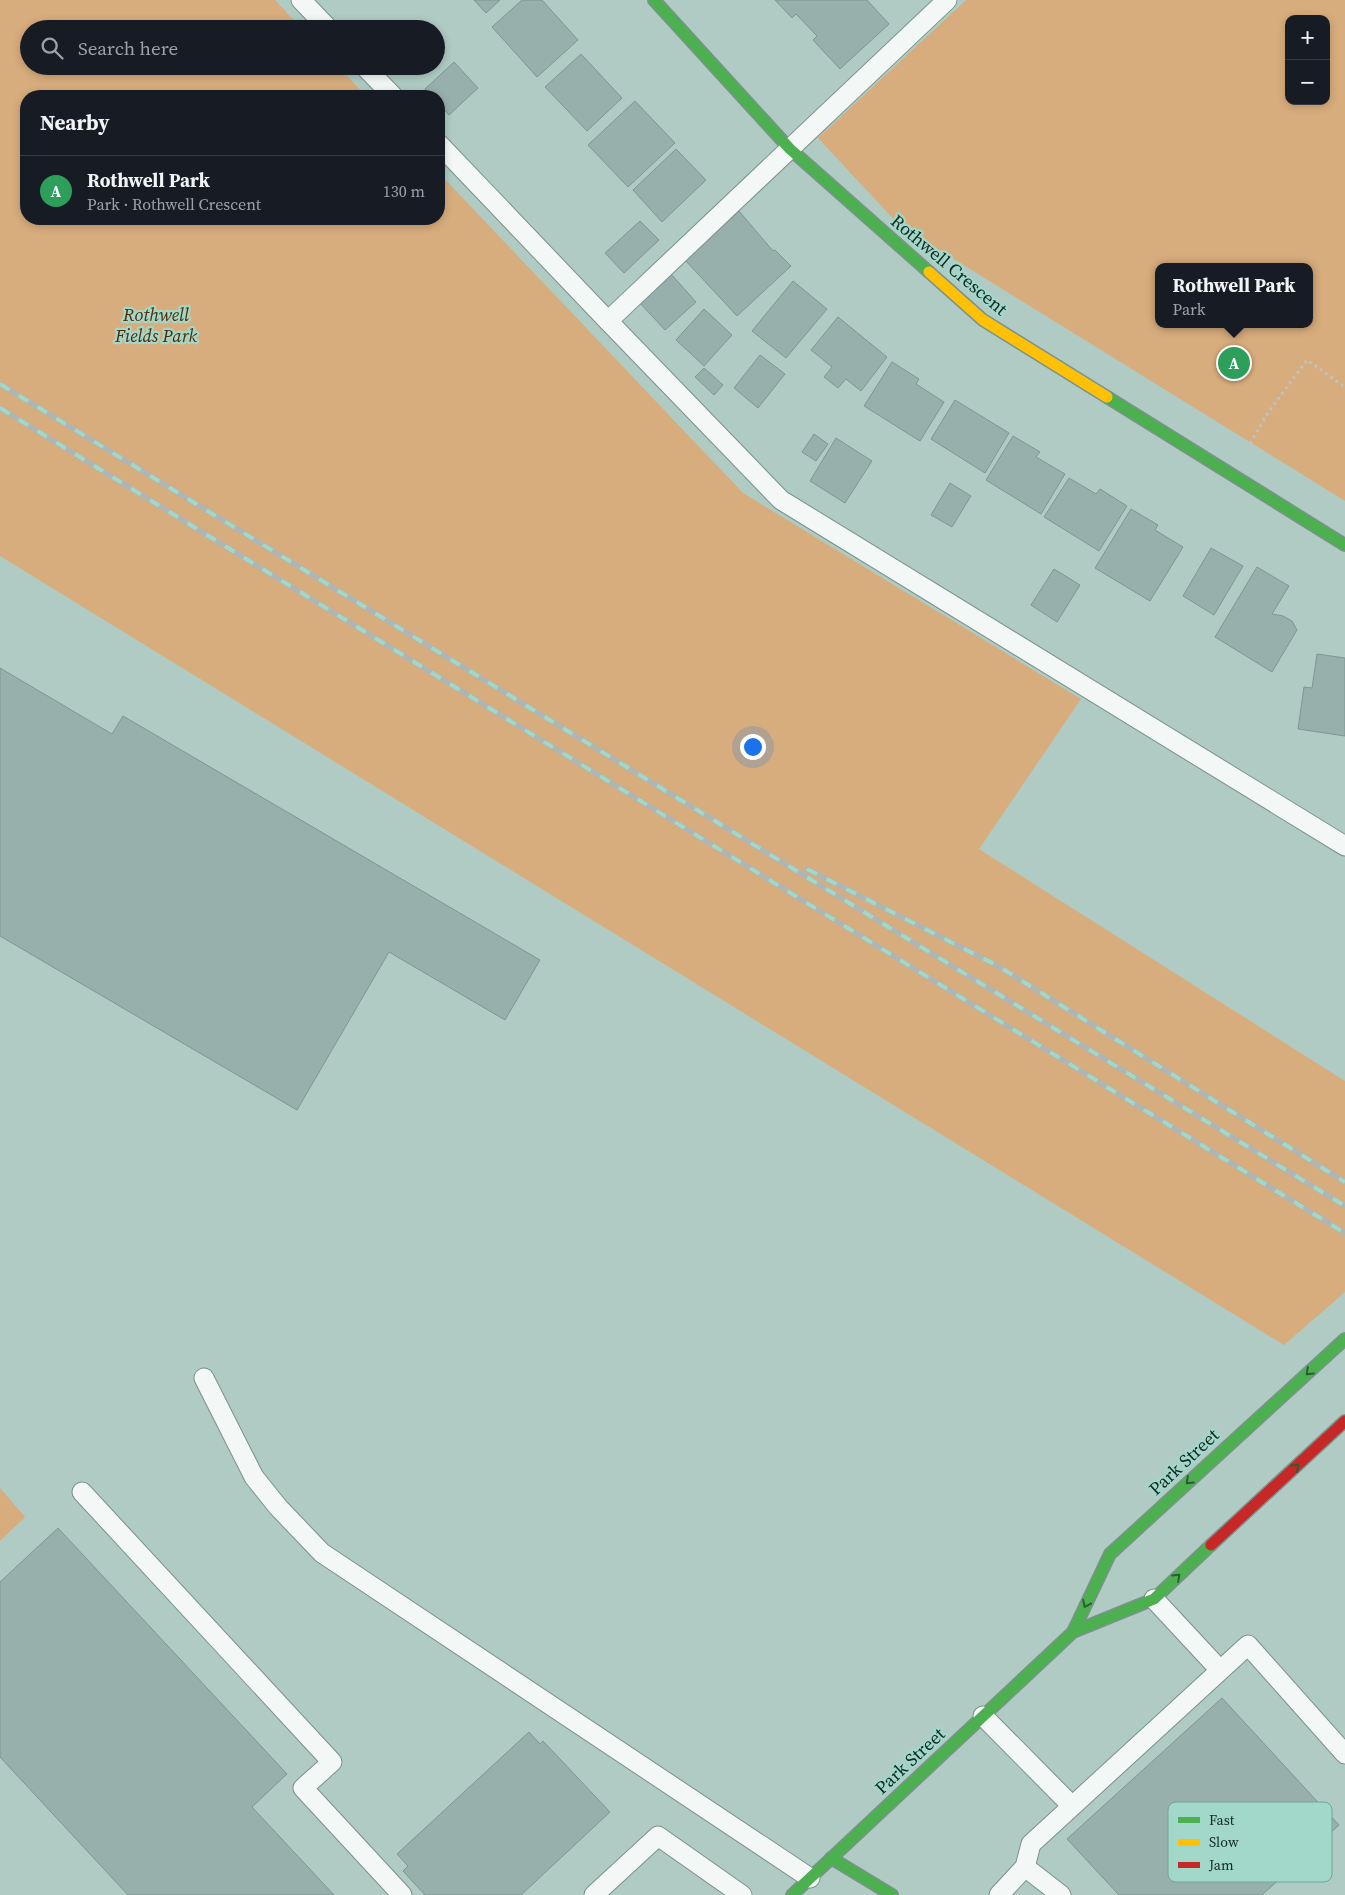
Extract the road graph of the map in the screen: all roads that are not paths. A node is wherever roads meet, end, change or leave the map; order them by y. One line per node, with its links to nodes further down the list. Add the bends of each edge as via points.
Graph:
1 (301, 0): 4 (lane)
2 (654, 0): 7 (main road, Rothwell Crescent)
3 (947, 0): 7 (lane)
4 (320, 20)
5 (373, 75): 6 (lane)
6 (387, 90)
7 (790, 149): 9 (lane); 10 (main road, Rothwell Crescent, via 983,320)
8 (445, 150): 9 (lane)
9 (608, 321): 11 (lane, via 781,500)
10 (1345, 546)
11 (1345, 846)
12 (1345, 1339): 17 (main road, Park Street, one-way to 17, via 1110,1554)
13 (204, 1378): 24 (lane, via 254,1477 322,1553)
14 (1345, 1421): 16 (main road, Park Street, one-way to 14)
15 (82, 1492): 25 (lane, via 332,1762 303,1788)
16 (1154, 1599): 17 (main road, Park Street); 18 (lane)
17 (1073, 1632): 19 (main road, Park Street)
18 (1220, 1670): 20 (lane, via 1248,1645); 21 (lane)
19 (983, 1716): 21 (lane); 22 (main road, Park Street)
20 (1345, 1754)
21 (1072, 1806): 23 (lane, via 1031,1844)
22 (832, 1858): 24 (main road, Park Street); 29 (main road)
23 (1025, 1867): 30 (lane); 31 (lane)
24 (810, 1878): 28 (main road, Park Street)
25 (402, 1895)
26 (594, 1895): 27 (lane, via 658,1836)
27 (742, 1895)
28 (792, 1895)
29 (892, 1895)
30 (999, 1895)
31 (1061, 1895)

